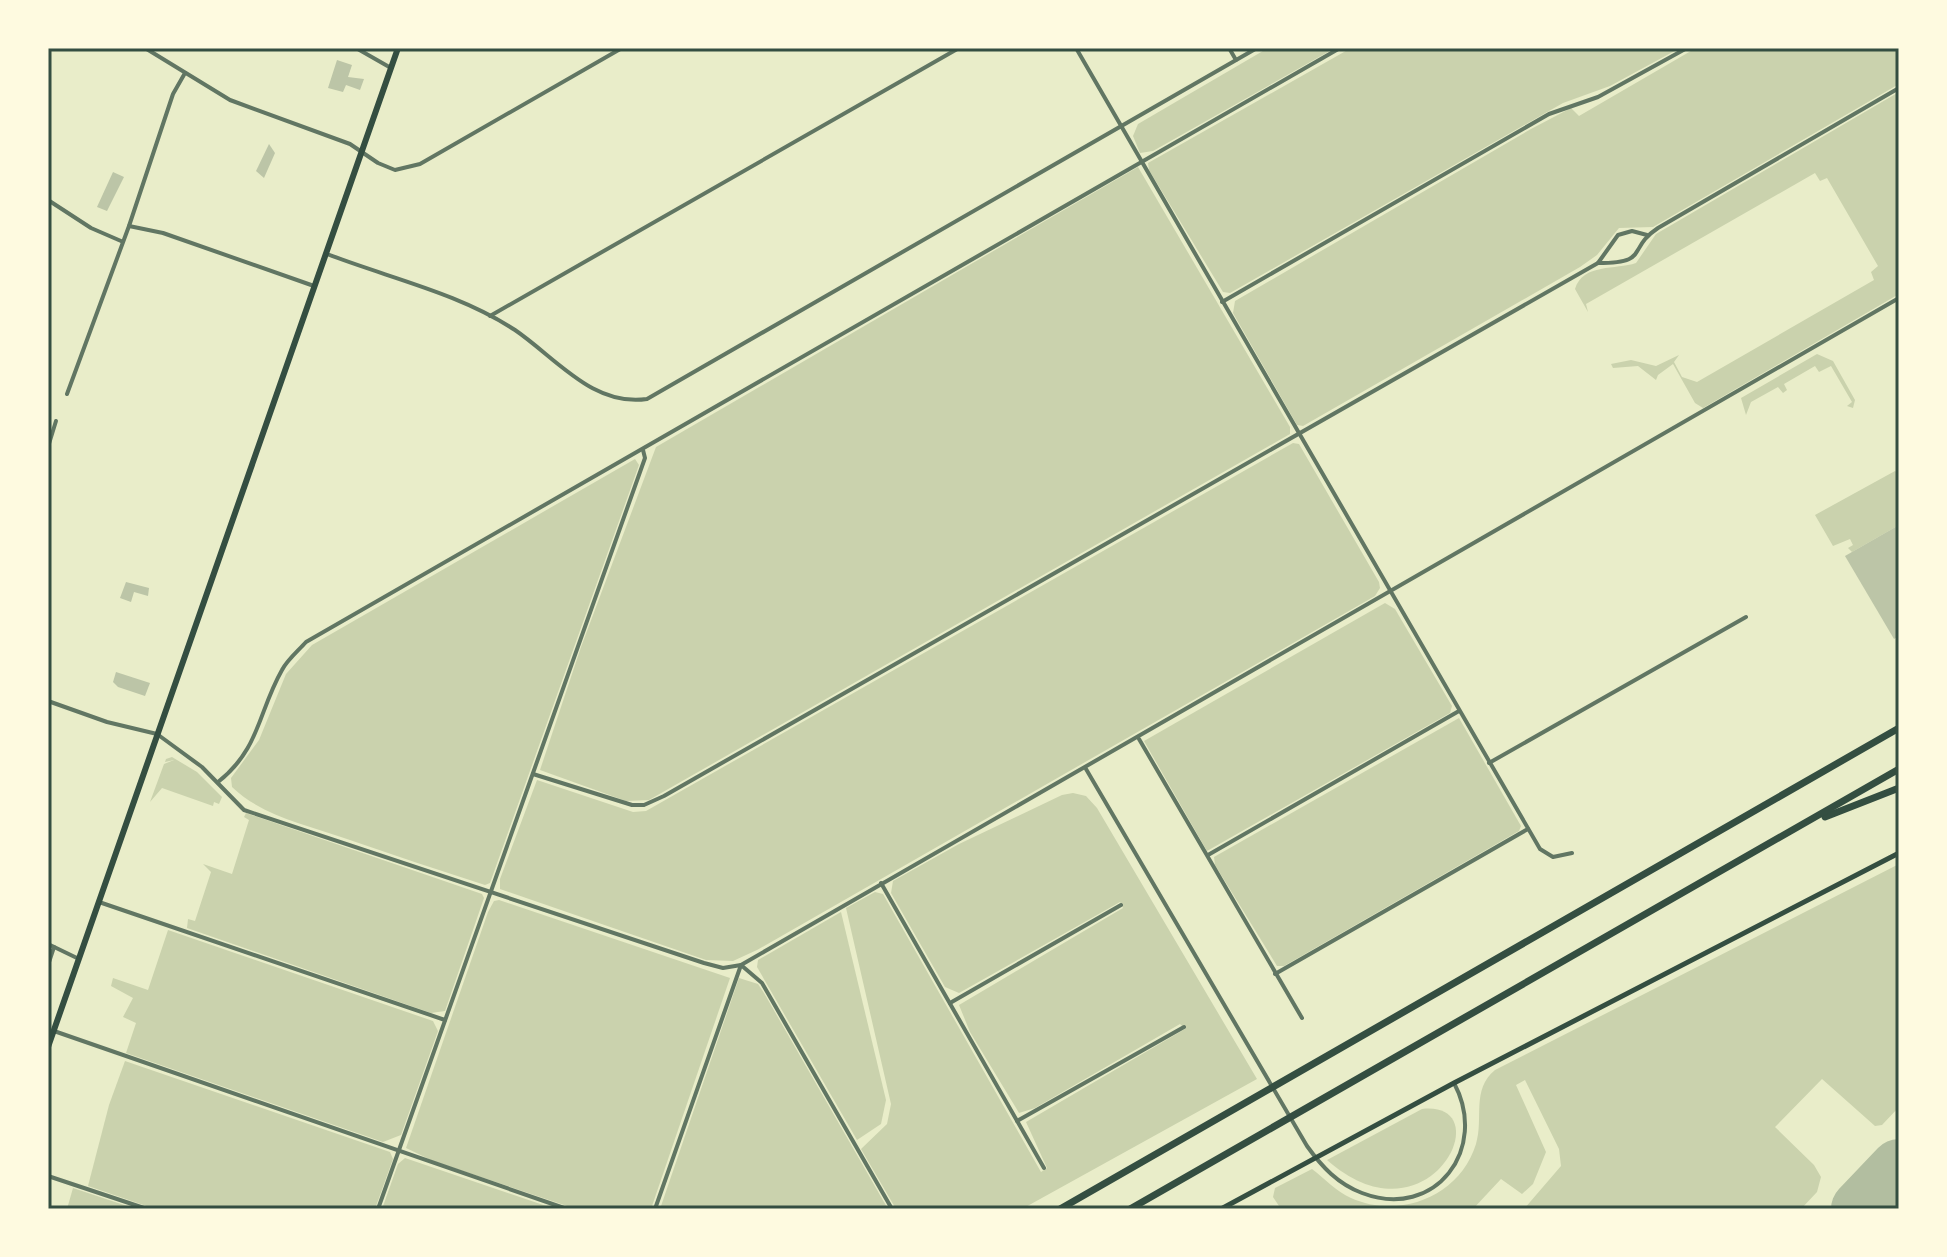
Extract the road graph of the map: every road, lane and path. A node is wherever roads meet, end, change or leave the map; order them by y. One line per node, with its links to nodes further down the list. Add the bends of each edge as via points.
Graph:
1 (145, 48): 13 (street)
2 (356, 48): 12 (street)
3 (398, 48): 12 (main road)
4 (622, 48): 16 (street, via 411,168 391,169)
5 (959, 48): 27 (street)
6 (1076, 48): 15 (street)
7 (1229, 48): 11 (street)
8 (1257, 48): 11 (street)
9 (1340, 48): 17 (street)
10 (1687, 48): 26 (street, via 1598,97 1549,114)
11 (1236, 60): 15 (street)
12 (391, 68): 16 (main road)
13 (185, 73): 16 (street, via 230,100); 19 (street)
14 (1899, 88): 20 (street)
15 (1121, 127): 17 (street); 27 (street, via 656,396 635,401 604,395)
16 (362, 153): 22 (main road)
17 (1140, 163): 26 (street); 32 (street)
18 (48, 200): 21 (street)
19 (129, 226): 21 (street); 24 (street)
20 (1647, 235): 23 (street, via 1630,260); 23 (street, via 1618,235)
21 (121, 241): 28 (street)
22 (327, 254): 24 (main road); 27 (street)
23 (1598, 263): 30 (street)
24 (314, 286): 38 (main road)
25 (1899, 298): 33 (street)
26 (1222, 302): 30 (street)
27 (490, 316)
28 (67, 394)
29 (56, 421): 31 (street)
30 (1298, 434): 33 (street); 43 (street, via 644,805)
31 (48, 447)
32 (643, 449): 43 (street, via 645,458); 44 (street, via 306,642 282,669 257,737)
33 (1390, 593): 36 (street); 39 (street)
34 (1746, 617): 40 (street)
35 (48, 701): 38 (street)
36 (1459, 711): 40 (street); 50 (street)
37 (1899, 728): 76 (highway)
38 (157, 734): 44 (street); 53 (main road)
39 (1139, 739): 41 (street); 50 (street)
40 (1489, 763): 47 (street)
41 (1086, 769): 51 (street); 66 (street, via 1307,1146 1338,1181 1368,1195 1395,1198 1421,1193 1445,1178 1459,1162 1466,1133 1464,1101)
42 (1899, 769): 46 (highway)
43 (533, 774): 52 (street)
44 (218, 782): 52 (street, via 244,810)
45 (1899, 788): 46 (highway)
46 (1801, 827): 77 (highway)
47 (1528, 829): 48 (street, via 1540,849 1553,857); 59 (street)
48 (1572, 853)
49 (1899, 853): 66 (main road)
50 (1207, 855): 59 (street)
51 (881, 883): 58 (street); 60 (street)
52 (491, 892): 58 (street, via 704,963); 62 (street)
53 (99, 902): 56 (main road); 62 (street)
54 (1121, 905): 60 (street)
55 (51, 946): 56 (street); 57 (street)
56 (79, 959): 64 (main road)
57 (48, 965)
58 (741, 965): 74 (street); 75 (street, via 762,983)
59 (1275, 974): 61 (street)
60 (950, 1003): 67 (street)
61 (1302, 1018)
62 (445, 1020): 68 (street)
63 (1184, 1027): 67 (street)
64 (54, 1031): 65 (main road); 68 (street)
65 (48, 1047)
66 (1454, 1083): 78 (main road)
67 (1017, 1121): 69 (street)
68 (399, 1151): 72 (street); 73 (street)
69 (1044, 1168)
70 (48, 1176): 71 (street)
71 (147, 1209)
72 (378, 1209)
73 (567, 1209)
74 (655, 1209)
75 (892, 1209)
76 (1060, 1209)
77 (1130, 1209)
78 (1221, 1209)

